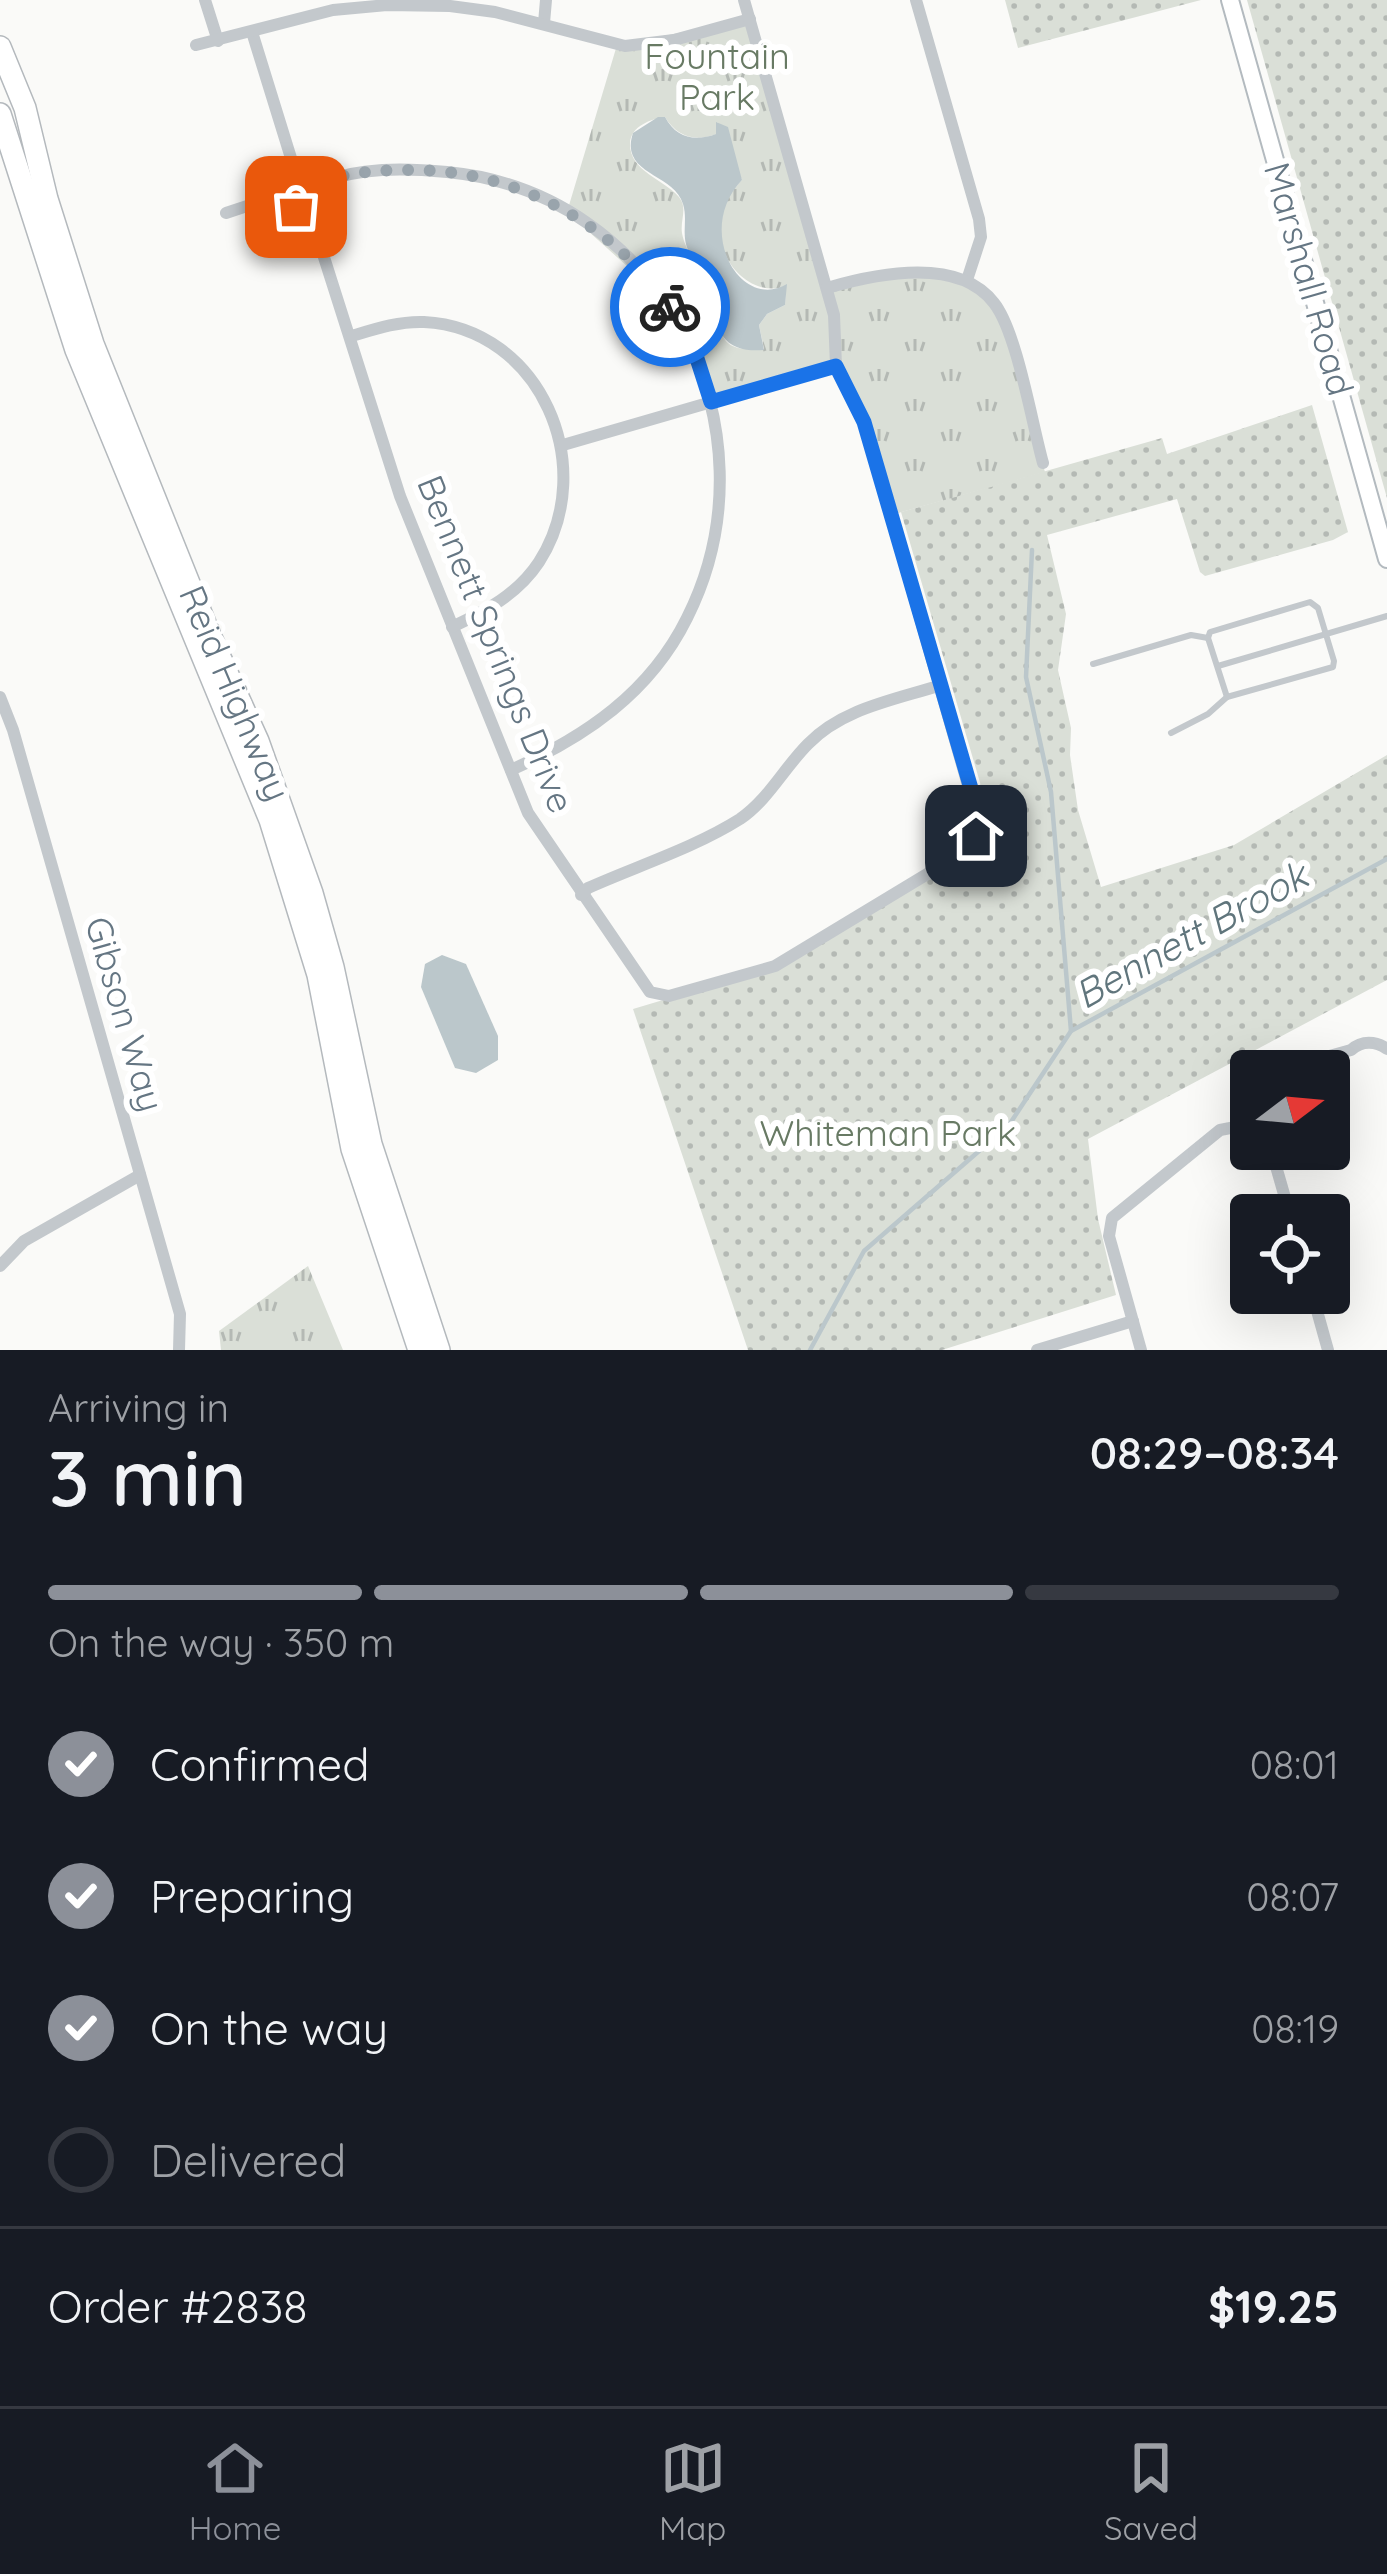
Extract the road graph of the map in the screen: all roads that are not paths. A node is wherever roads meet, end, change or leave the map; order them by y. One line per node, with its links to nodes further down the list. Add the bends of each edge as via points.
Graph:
1 (205, 0): 10 (street)
2 (546, 0): 8 (street)
3 (745, 0): 7 (street, Bennett Springs Drive)
4 (916, 0): 19 (street, via 980,218)
5 (1230, 0): 26 (main road, Marshall Road)
6 (364, 3): 8 (street, via 451,6); 9 (street)
7 (750, 20): 8 (street, via 625,46); 20 (street, Bennett Springs Drive)
8 (544, 23)
9 (252, 32): 10 (street); 14 (street)
10 (218, 40): 11 (street)
11 (196, 45)
12 (0, 47): 48 (highway, Reid Highway, via 26,108 93,344 312,892 371,1144)
13 (0, 114): 47 (highway, Reid Highway, via 76,350 284,859 318,975 352,1149)
14 (296, 171): 15 (street); 16 (street, via 284,180)
15 (320, 183): 17 (street); 23 (street, via 382,171 466,174 567,212 623,252 669,304)
16 (283, 194): 17 (street, via 290,205); 18 (street)
17 (308, 207): 21 (street, Bennett Springs Drive)
18 (226, 213)
19 (967, 280): 20 (street, via 905,273); 25 (street, via 999,311)
20 (827, 288): 22 (street, Bennett Springs Drive)
21 (352, 336): 24 (street, via 424,322 493,344 545,399); 28 (street, Bennett Springs Drive, via 400,496)
22 (836, 366): 23 (street); 33 (street, Bennett Springs Drive, via 864,422)
23 (711, 402): 24 (street); 37 (street, via 721,497 687,619 620,707)
24 (562, 445): 28 (street, via 562,506 541,559 499,603)
25 (1043, 463)
26 (1387, 559)
27 (1387, 616): 29 (lane)
28 (452, 627): 37 (street, Bennett Springs Drive)
29 (1326, 634): 30 (lane, via 1310,602 1214,629); 32 (lane); 35 (lane, via 1333,667)
30 (1208, 638): 31 (lane, via 1191,635); 32 (lane)
31 (1094, 664)
32 (1216, 666): 35 (lane)
33 (941, 685): 38 (street, via 837,722 740,819); 38 (street, Bennett Springs Drive, via 977,809 976,836 967,850 775,965 660,997 640,982)
34 (0, 697): 42 (street, Gibson Way)
35 (1227, 697): 36 (lane)
36 (1171, 733)
37 (512, 770): 38 (street, Bennett Springs Drive, via 528,813)
38 (581, 895)
39 (1387, 1049): 40 (street, via 1372,1042)
40 (1350, 1050)
41 (1230, 1128): 45 (street, via 1112,1218 1109,1236)
42 (140, 1174): 43 (street, via 24,1241); 46 (street, Gibson Way, via 180,1314)
43 (0, 1266)
44 (1318, 1314): 51 (street)
45 (1133, 1321): 49 (street); 50 (street)
46 (179, 1350)
47 (419, 1350)
48 (439, 1350)
49 (1037, 1350)
50 (1141, 1350)
51 (1328, 1350)

